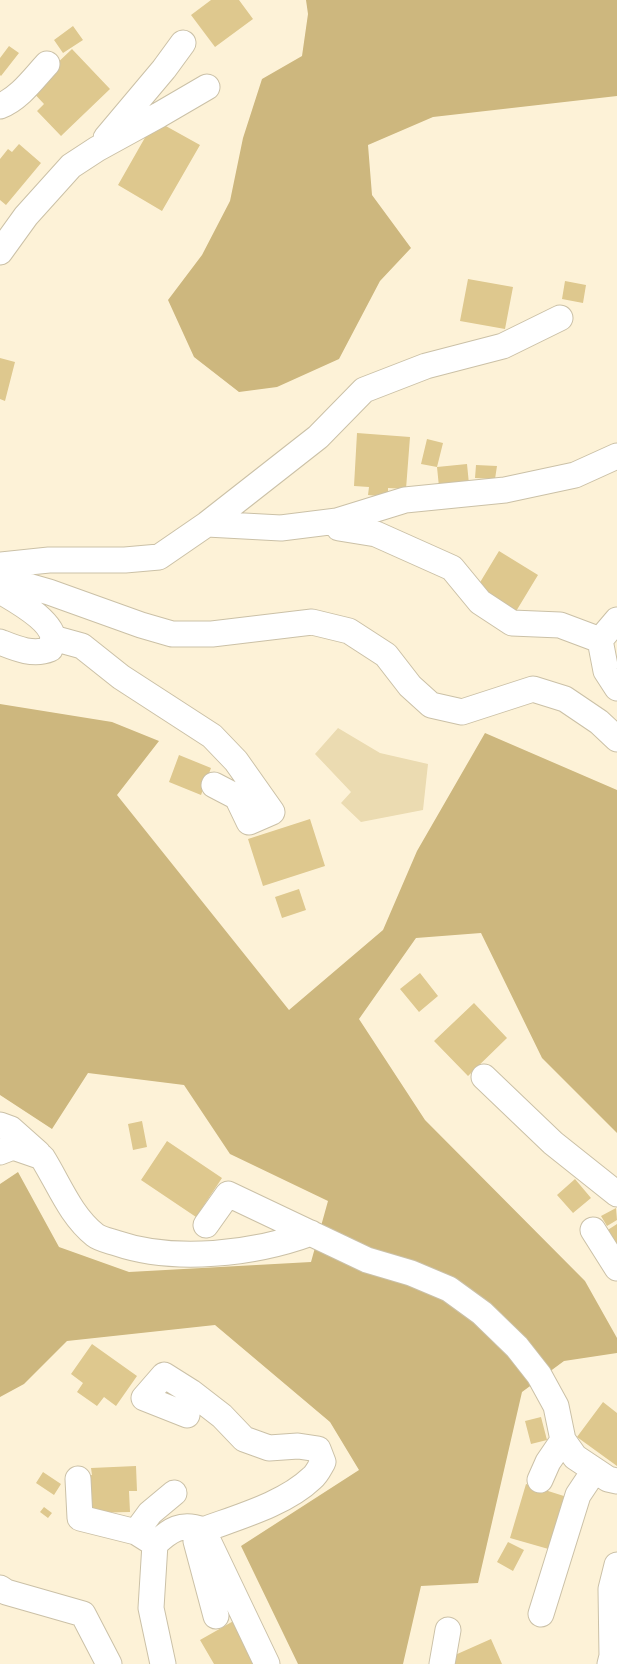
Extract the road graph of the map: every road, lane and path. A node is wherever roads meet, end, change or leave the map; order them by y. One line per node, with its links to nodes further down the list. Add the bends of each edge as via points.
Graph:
1 (183, 44): 5 (street)
2 (47, 64): 4 (street, via 23,90)
3 (207, 87): 5 (street)
4 (0, 106)
5 (97, 149): 6 (street, via 71,166 26,216)
6 (0, 252)
7 (560, 318): 10 (street, via 504,346 426,366 364,390 318,437)
8 (617, 456): 9 (street, via 575,475 505,490 405,500)
9 (337, 521): 10 (street, via 281,528); 16 (street, via 338,528 376,534 452,568 480,602 512,623 560,625)
10 (207, 524): 11 (street, via 159,557 49,560)
11 (0, 565)
12 (0, 578): 19 (street, via 172,634 212,634 312,622 349,631 386,655 410,686 431,705 462,712 533,689 565,698)
13 (0, 591): 15 (street, via 48,626)
14 (617, 620): 16 (street)
15 (53, 638): 17 (street, via 50,649 43,652 26,651); 20 (street, via 82,646 121,677 212,736 236,761 272,812 249,822 237,797)
16 (600, 640): 18 (street, via 606,671)
17 (0, 642)
18 (617, 688)
19 (617, 739)
20 (214, 785)
21 (484, 1077): 25 (street, via 553,1143)
22 (0, 1125): 24 (street, via 11,1128)
23 (0, 1152): 24 (street, via 13,1147)
24 (42, 1157): 28 (street, via 74,1215 96,1236 132,1249 191,1255 242,1250)
25 (617, 1194)
26 (206, 1225): 28 (street, via 228,1194)
27 (593, 1230): 29 (street)
28 (311, 1233): 31 (street, via 367,1260 450,1289 482,1313 539,1375 556,1406)
29 (617, 1268)
30 (187, 1415): 37 (street, via 144,1398 164,1375 222,1416 244,1439 269,1448 298,1446 318,1449 323,1462 313,1477 288,1496 246,1515)
31 (563, 1440): 32 (street, via 575,1457); 34 (street)
32 (594, 1471): 35 (street); 41 (street, via 578,1495)
33 (78, 1478): 38 (street, via 80,1518)
34 (540, 1480)
35 (617, 1481)
36 (174, 1493): 38 (street, via 150,1513)
37 (198, 1528): 38 (street, via 170,1530); 42 (street); 46 (street)
38 (145, 1538): 45 (street, via 151,1608)
39 (617, 1565): 48 (street, via 611,1589)
40 (0, 1588): 44 (street, via 83,1614)
41 (541, 1614)
42 (216, 1616)
43 (448, 1630): 47 (street)
44 (110, 1664)
45 (163, 1664)
46 (267, 1664)
47 (442, 1664)
48 (610, 1664)

